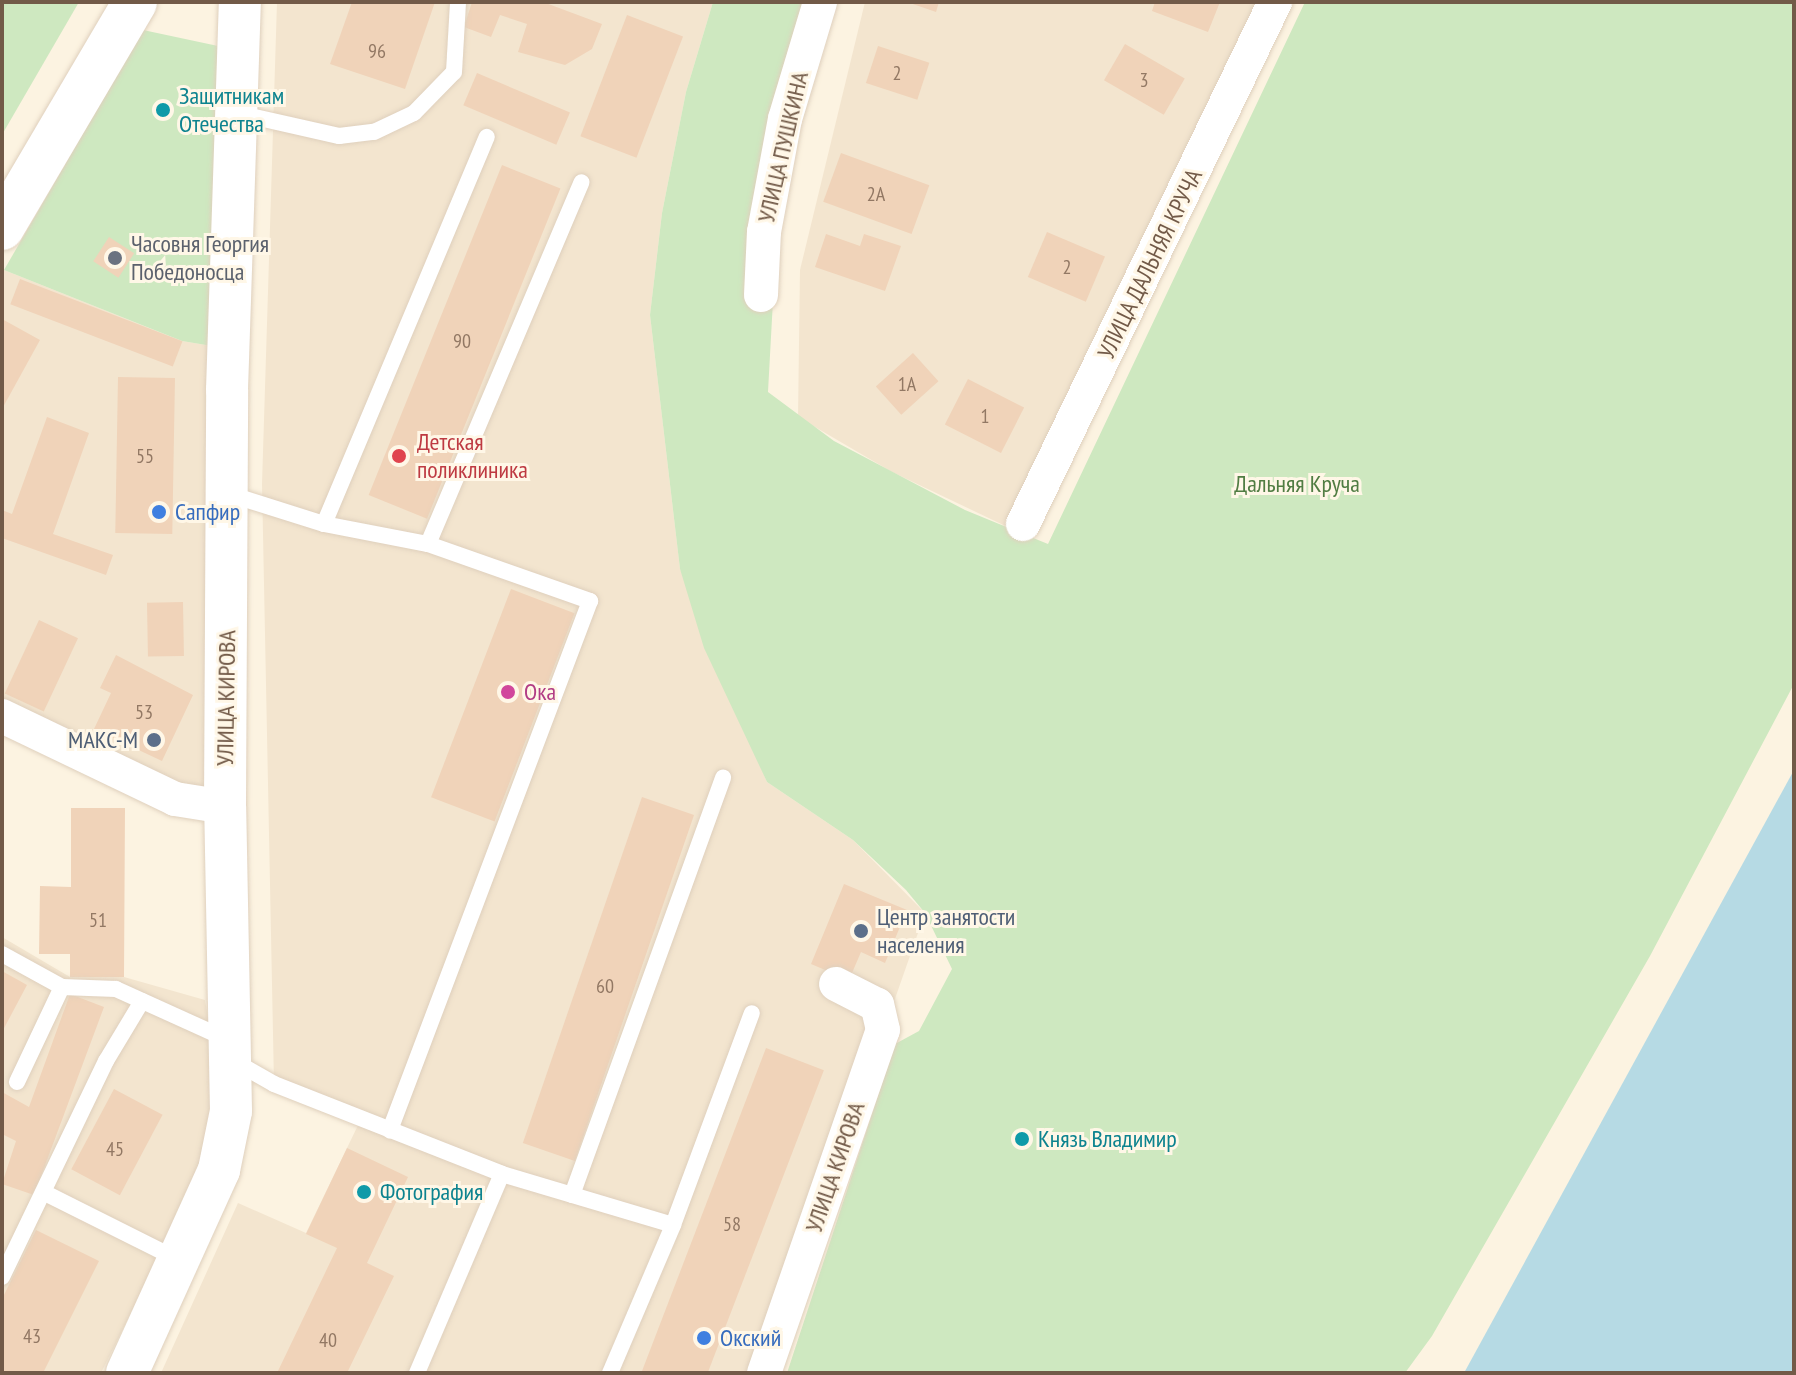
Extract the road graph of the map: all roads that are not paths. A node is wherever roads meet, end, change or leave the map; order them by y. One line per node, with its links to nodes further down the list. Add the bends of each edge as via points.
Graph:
1 (135, 2): 9 (main road)
2 (240, 2): 6 (street, УЛИЦА КИРОВА)
3 (458, 2): 6 (lane, via 454,72 414,113 374,132 339,136)
4 (820, 2): 10 (street, УЛИЦА ПУШКИНА, via 785,119 764,232)
5 (1275, 2): 13 (street, УЛИЦА ДАЛЬНЯЯ КРУЧА)
6 (236, 113): 11 (street, УЛИЦА КИРОВА)
7 (487, 137): 12 (lane)
8 (582, 182): 14 (lane)
9 (2, 227)
10 (761, 295)
11 (229, 494): 12 (lane); 17 (street, УЛИЦА КИРОВА)
12 (324, 524): 14 (lane)
13 (1023, 524)
14 (428, 544): 25 (lane, via 590,601)
15 (2, 716): 17 (street, via 175,799)
16 (723, 777): 28 (lane)
17 (225, 807): 23 (street, УЛИЦА КИРОВА)
18 (2, 954): 20 (lane)
19 (836, 984): 35 (street, УЛИЦА КИРОВА, via 877,1005 883,1030)
20 (62, 987): 21 (lane, via 116,989); 24 (lane)
21 (142, 1001): 23 (lane); 27 (lane, via 106,1061)
22 (752, 1013): 29 (lane)
23 (231, 1050): 25 (lane, via 274,1084); 30 (street, УЛИЦА КИРОВА, via 231,1111 219,1170)
24 (17, 1082)
25 (390, 1130): 26 (lane)
26 (502, 1174): 28 (lane); 33 (lane)
27 (45, 1193): 30 (lane); 31 (lane)
28 (572, 1195): 29 (lane)
29 (673, 1225): 34 (lane)
30 (182, 1261): 32 (street, УЛИЦА КИРОВА)
31 (2, 1277)
32 (127, 1373)
33 (417, 1373)
34 (610, 1373)
35 (764, 1373)

